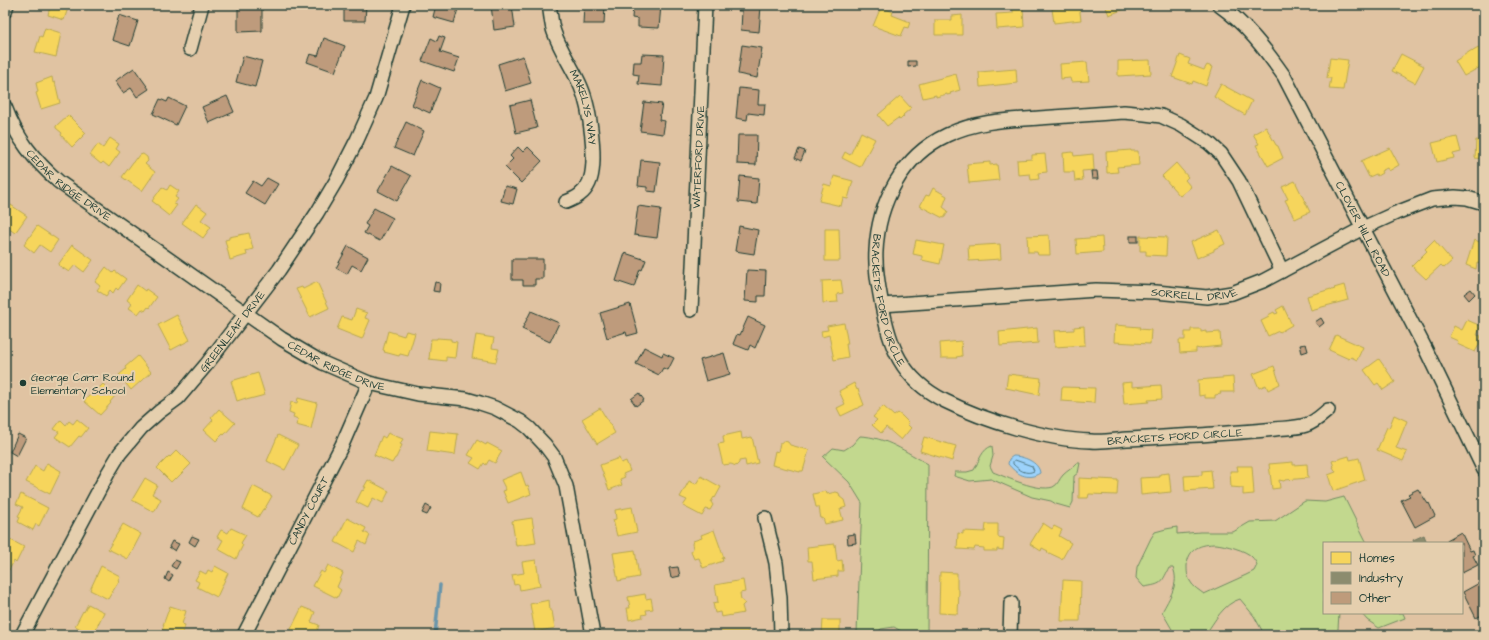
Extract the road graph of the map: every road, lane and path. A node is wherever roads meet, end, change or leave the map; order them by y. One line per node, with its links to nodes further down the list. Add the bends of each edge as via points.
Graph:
1 (6, 5): 7 (street)
2 (202, 5): 8 (street)
3 (403, 5): 16 (street, GREENLEAF DRIVE, via 376,98 354,147 317,213)
4 (549, 5): 10 (street, MAKELYS WAY, via 554,31 581,87 590,122 592,174 582,193)
5 (705, 5): 15 (street, WATERFORD DRIVE)
6 (1219, 5): 12 (street, CLOVER HILL ROAD, via 1246,27 1268,52 1284,76)
7 (5, 11)
8 (190, 49)
9 (5, 107): 16 (street, CEDAR RIDGE DRIVE, via 20,141 54,177)
10 (566, 202)
11 (1484, 203): 12 (street, SORRELL DRIVE, via 1455,197 1432,199)
12 (1363, 228): 13 (street, SORRELL DRIVE); 19 (street, CLOVER HILL ROAD)
13 (1282, 271): 14 (street, SORRELL DRIVE, via 1232,293 1207,297 1096,290); 14 (street, BRACKETS FORD CIRCLE, via 1230,166 1210,143 1182,125 1161,116 1124,112 1007,119 986,122 946,135 916,156 899,176 885,204 878,231 877,274)
14 (882, 305): 18 (street, BRACKETS FORD CIRCLE, via 890,339 906,372 929,392 945,401 1028,432 1094,442 1256,431 1307,425)
15 (691, 310)
16 (246, 314): 17 (street, CEDAR RIDGE DRIVE, via 323,363); 22 (street, GREENLEAF DRIVE, via 178,398 141,428 120,453)
17 (369, 383): 23 (street, CANDY COURT, via 342,445); 24 (street, CEDAR RIDGE DRIVE, via 418,394 480,403 520,421 538,436 554,457 568,491)
18 (1328, 410)
19 (1484, 470)
20 (765, 518): 25 (street, via 776,563)
21 (1011, 602): 26 (street)
22 (22, 635)
23 (244, 635)
24 (593, 635)
25 (781, 635)
26 (1010, 635)

